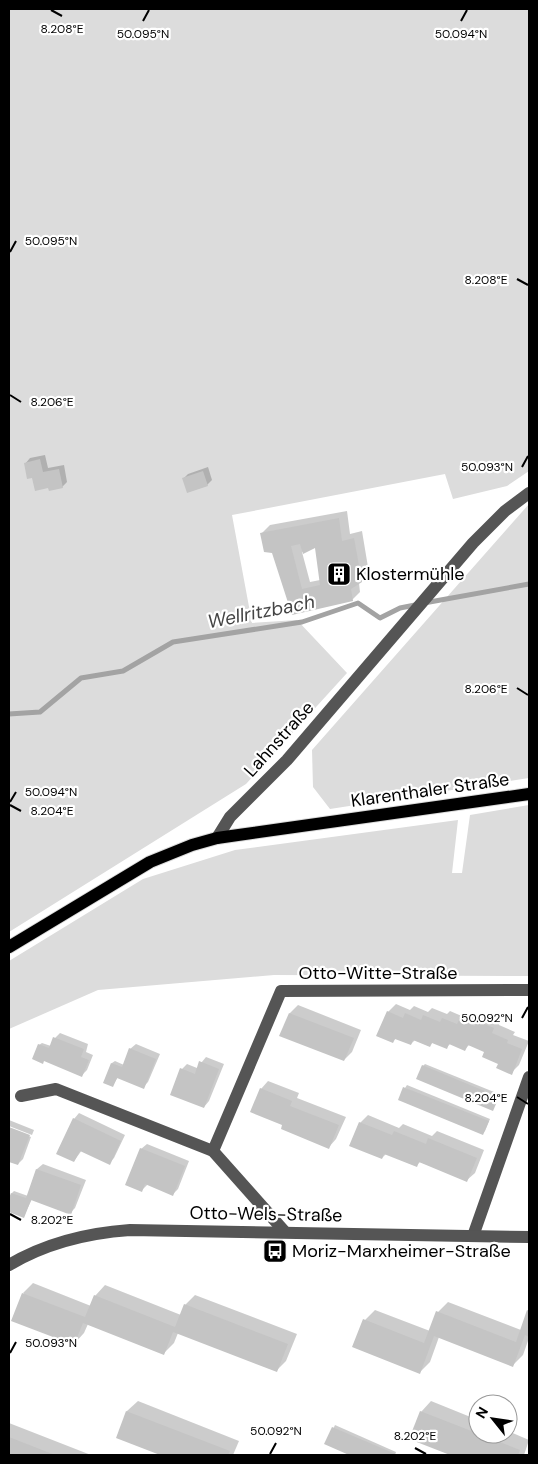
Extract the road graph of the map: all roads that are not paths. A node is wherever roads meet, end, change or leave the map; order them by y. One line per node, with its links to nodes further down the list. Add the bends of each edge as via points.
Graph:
1 (529, 493): 3 (street, Lahnstraße, via 505,511 439,582 287,760 230,817)
2 (529, 794): 3 (main road, Klarenthaler Straße)
3 (217, 838): 4 (main road, via 150,862)
4 (9, 947)
5 (529, 990): 8 (street, Otto-Witte-Straße, via 281,991)
6 (529, 1077): 10 (street)
7 (21, 1096): 8 (street, via 56,1089)
8 (213, 1151): 9 (street)
9 (285, 1232): 10 (street, Otto-Wels-Straße); 12 (street, Otto-Wels-Straße, via 106,1231 60,1242)
10 (473, 1236): 11 (street, Otto-Wels-Straße)
11 (529, 1237)
12 (9, 1265)

